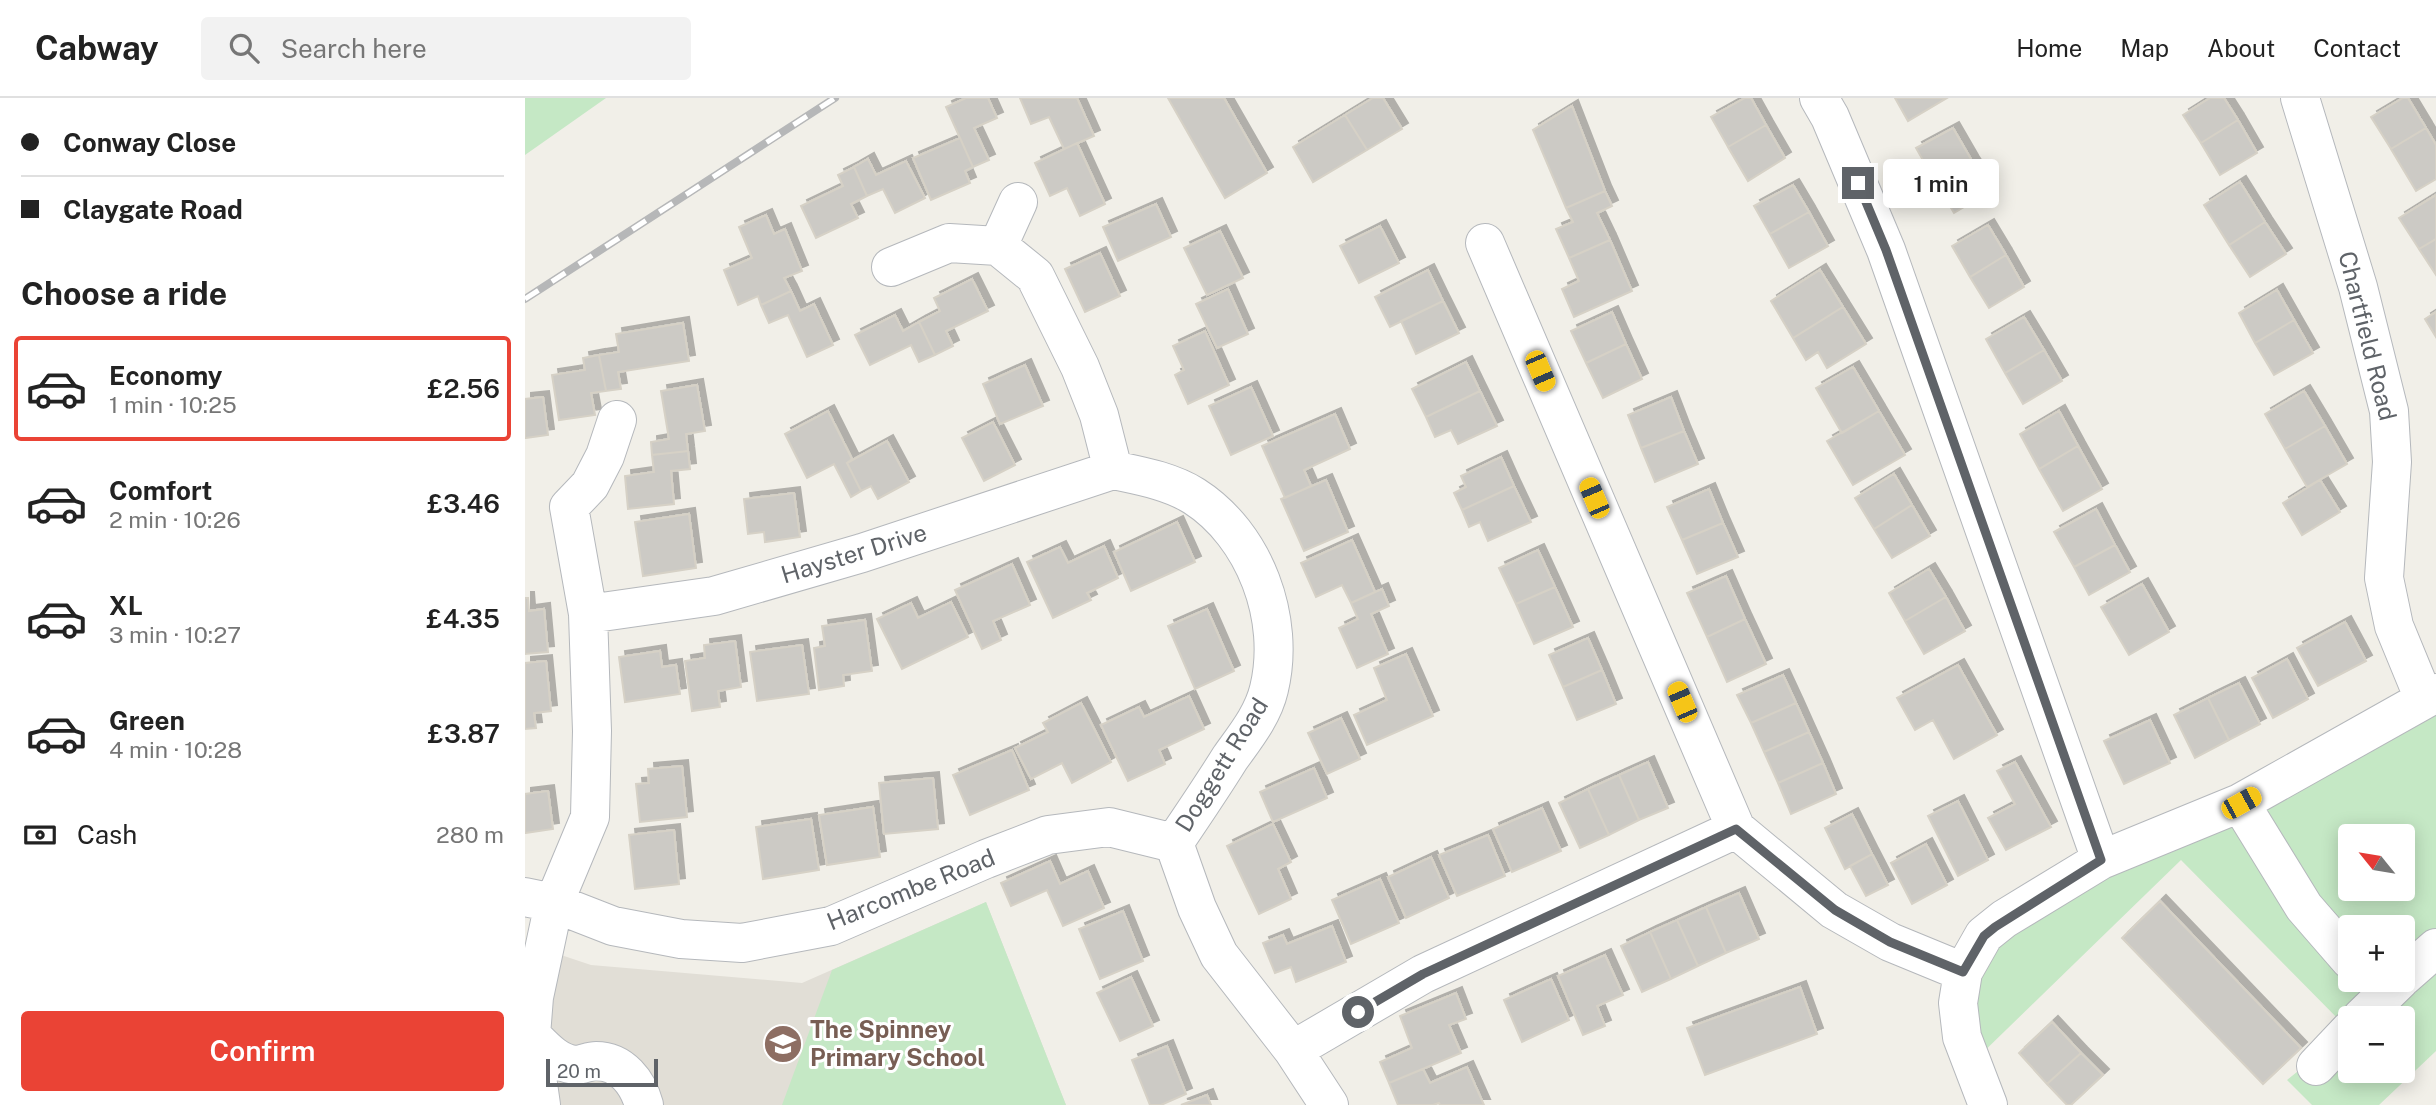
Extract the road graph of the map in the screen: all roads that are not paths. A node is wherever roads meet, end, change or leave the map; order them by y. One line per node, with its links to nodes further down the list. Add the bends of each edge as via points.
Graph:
1 (1819, 98): 14 (street, via 1886,250)
2 (2300, 98): 10 (street, Chartfield Road, via 2358,287 2389,411 2392,462 2384,578 2394,626)
3 (1018, 202): 5 (street)
4 (1485, 243): 12 (street)
5 (998, 246): 6 (street, via 949,243); 8 (street, via 1035,276 1080,367)
6 (891, 267)
7 (617, 420): 9 (street, via 590,485 569,507)
8 (1113, 470): 9 (street, Hayster Drive, via 862,553 714,596); 13 (street, Doggett Road, via 1169,483 1220,518 1242,544 1271,611 1269,689 1257,720)
9 (588, 614): 15 (street, via 590,817)
10 (2430, 696): 11 (street)
11 (2241, 803): 14 (street); 16 (street, via 2304,907)
12 (1736, 829): 19 (street, via 1835,910 1890,942); 22 (street, via 1423,974)
13 (1174, 843): 15 (street, Harcombe Road, via 1109,827 1048,835 831,926 743,943 681,939 613,926); 22 (street, Doggett Road, via 1219,955)
14 (2101, 860): 19 (street, via 2004,919 1984,936)
15 (539, 900): 20 (street)
16 (2338, 946)
17 (2436, 948): 18 (street)
18 (2415, 964)
19 (1963, 972): 27 (street, via 1958,1003 1962,1037)
20 (531, 1035): 24 (street); 25 (street, via 552,1057 575,1065 595,1061 621,1068 640,1087)
21 (2338, 1043): 23 (street)
22 (1293, 1050): 26 (street, Doggett Road)
23 (2316, 1066)
24 (541, 1105)
25 (644, 1105)
26 (1329, 1105)
27 (1988, 1105)

